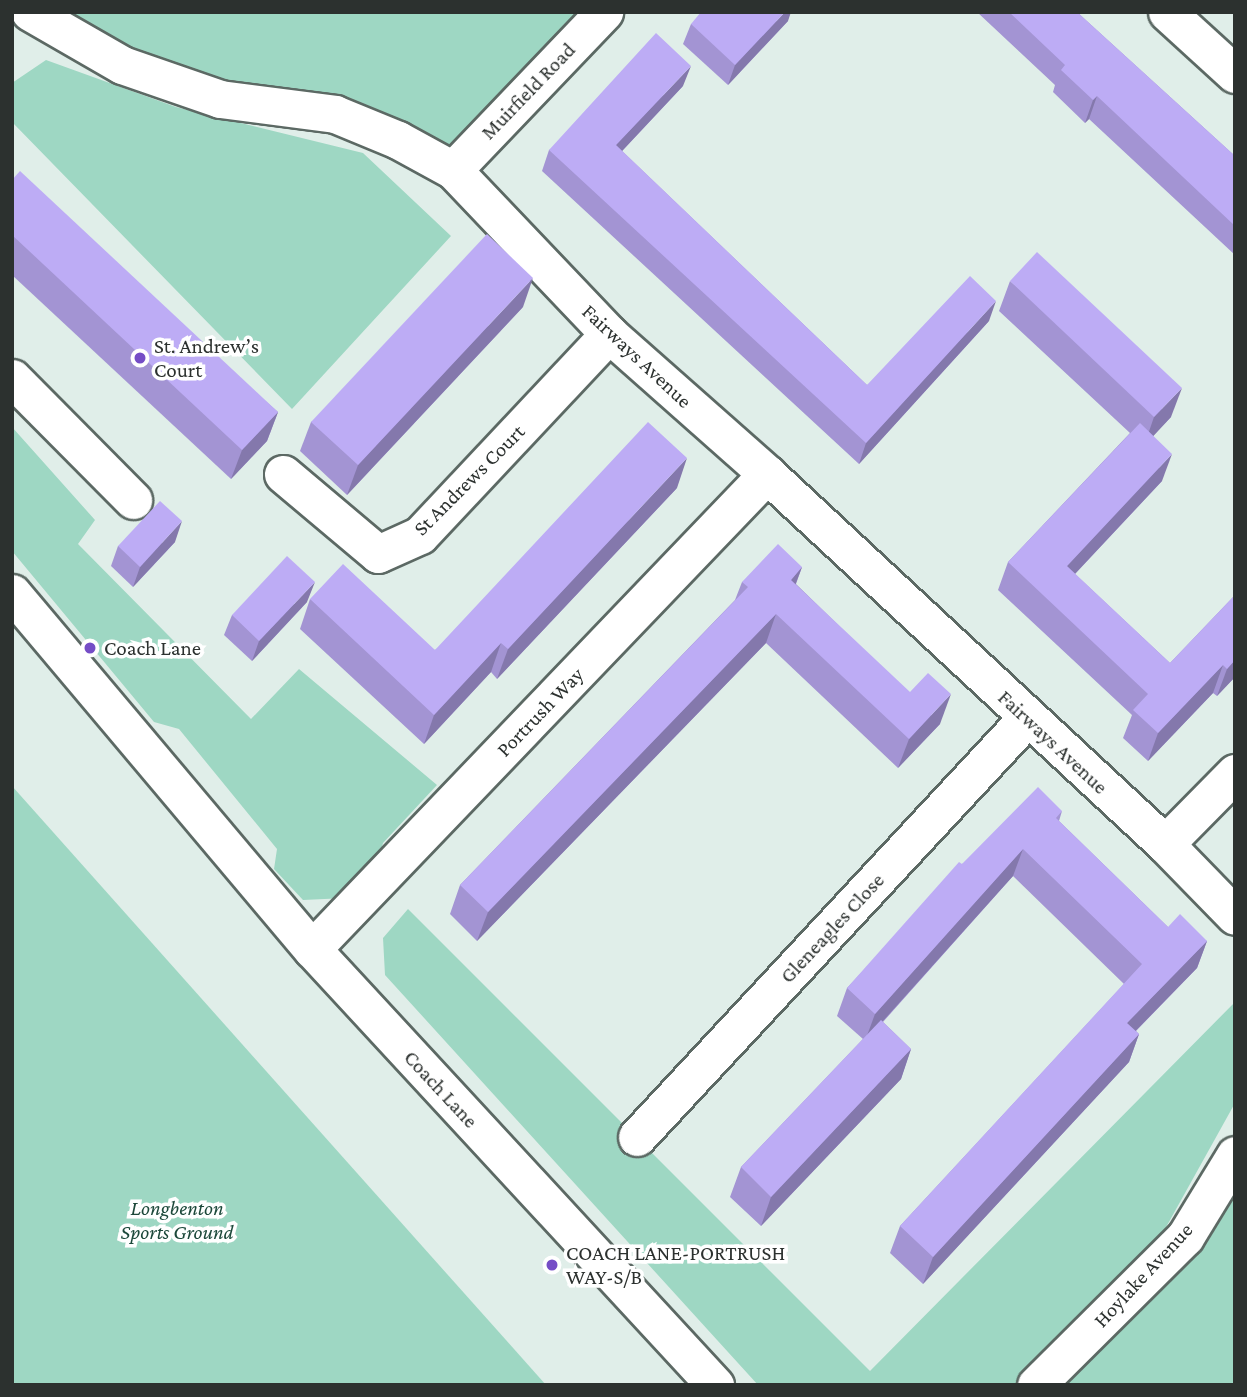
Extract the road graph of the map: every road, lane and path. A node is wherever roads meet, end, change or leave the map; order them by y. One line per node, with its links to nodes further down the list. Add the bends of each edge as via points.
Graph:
1 (28, 12): 4 (street); 6 (street, Fairways Avenue, via 122,65 220,99 335,114 398,140)
2 (604, 12): 6 (street, Muirfield Road)
3 (1167, 12): 5 (street)
4 (12, 27)
5 (1235, 74)
6 (453, 170): 7 (street, Fairways Avenue)
7 (609, 334): 9 (street, St Andrews Court, via 420,535 377,554); 10 (street, Fairways Avenue)
8 (12, 378): 11 (street)
9 (283, 474)
10 (767, 474): 13 (street, Fairways Avenue); 17 (street, Portrush Way)
11 (133, 500)
12 (12, 593): 17 (street, Coach Lane)
13 (1026, 719): 15 (street, Fairways Avenue); 18 (street, Gleneagles Close)
14 (1235, 773): 15 (street)
15 (1165, 845): 16 (street, Fairways Avenue)
16 (1235, 916)
17 (312, 949): 20 (street, Coach Lane)
18 (637, 1137)
19 (1235, 1155): 21 (street, Hoylake Avenue, via 1185,1237)
20 (715, 1385)
21 (1036, 1385)

